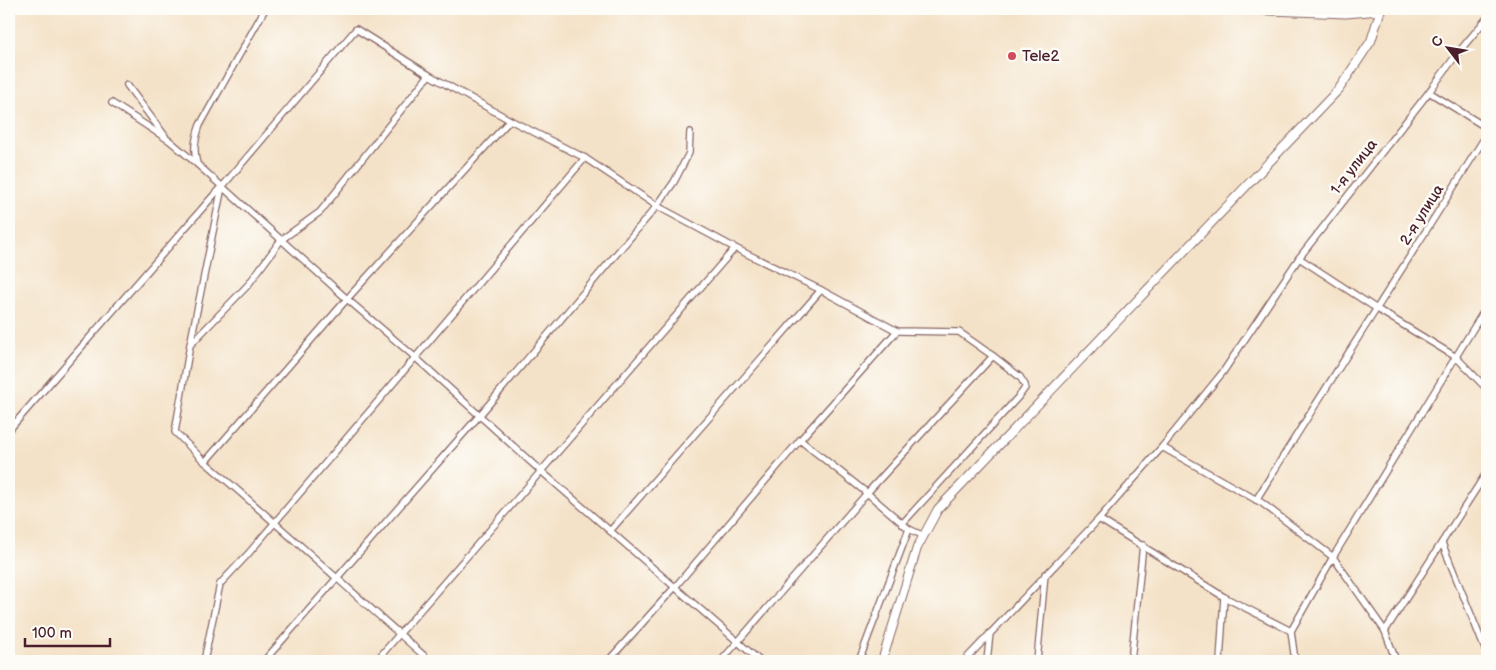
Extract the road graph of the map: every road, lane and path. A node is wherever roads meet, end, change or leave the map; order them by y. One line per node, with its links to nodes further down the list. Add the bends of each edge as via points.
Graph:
1 (265, 9): 17 (street, via 200,125 194,153)
2 (1217, 9): 3 (street)
3 (1229, 9): 5 (street)
4 (1380, 10): 5 (street, via 1346,14); 47 (main road, via 1371,41 1339,89 938,509)
5 (1308, 11)
6 (1487, 18): 9 (street, 1-я улица)
7 (429, 76): 11 (street); 18 (street, via 356,29); 20 (street, via 320,212)
8 (127, 85): 15 (street)
9 (1429, 92): 12 (street); 22 (street, 1-я улица)
10 (112, 103): 15 (street)
11 (510, 120): 16 (street); 24 (street)
12 (1487, 128)
13 (690, 132): 19 (street, via 689,153)
14 (1487, 134): 26 (street, 2-я улица)
15 (170, 141): 17 (street)
16 (586, 158): 19 (street); 31 (street)
17 (197, 164): 18 (street)
18 (222, 187): 20 (street); 28 (street); 34 (street)
19 (657, 206): 21 (street); 33 (street)
20 (281, 240): 24 (street); 28 (street, via 248,285)
21 (735, 248): 23 (street); 38 (street)
22 (1299, 258): 26 (street); 36 (street, 1-я улица, via 1223,372)
23 (822, 290): 27 (street); 46 (street)
24 (347, 299): 31 (street); 37 (street)
25 (1487, 306): 30 (street)
26 (1377, 309): 30 (street); 41 (street, 2-я улица)
27 (897, 331): 29 (street, via 959,332); 35 (street)
28 (190, 345): 37 (street, via 175,432)
29 (994, 356): 40 (street); 44 (street, via 1020,377 1025,388)
30 (1456, 357): 32 (street); 50 (street)
31 (416, 358): 33 (street); 43 (street)
32 (1487, 389)
33 (479, 416): 38 (street); 52 (street)
34 (9, 430)
35 (800, 440): 40 (street); 53 (street)
36 (1162, 447): 41 (street); 42 (street, 1-я улица)
37 (205, 462): 43 (street)
38 (541, 471): 46 (street); 58 (street)
39 (1487, 472): 48 (street)
40 (867, 493): 44 (street); 59 (street)
41 (1256, 500): 50 (street)
42 (1099, 519): 49 (street); 51 (street, 1-я улица)
43 (276, 522): 52 (street); 61 (street, via 220,584)
44 (902, 524): 45 (street)
45 (909, 529): 47 (street); 68 (street)
46 (610, 531): 53 (street)
47 (924, 536): 69 (main road, via 917,548)
48 (1442, 543): 56 (street); 60 (street)
49 (1143, 545): 54 (street); 73 (street)
50 (1333, 557): 55 (street); 56 (street)
51 (1045, 574): 57 (street, 1-я улица); 72 (street)
52 (337, 580): 58 (street); 62 (street)
53 (675, 587): 59 (street); 65 (street)
54 (1224, 597): 55 (street); 74 (street)
55 (1291, 631): 75 (street)
56 (1385, 631): 76 (street)
57 (990, 633): 70 (street, 1-я улица); 71 (street)
58 (400, 634): 63 (street); 64 (street)
59 (738, 642): 66 (street); 67 (street)
60 (1487, 654)
61 (204, 661)
62 (264, 661)
63 (376, 661)
64 (430, 661)
65 (608, 661)
66 (721, 661)
67 (760, 661)
68 (859, 661)
69 (882, 661)
70 (964, 661)
71 (987, 661)
72 (1037, 661)
73 (1132, 661)
74 (1220, 661)
75 (1295, 661)
76 (1396, 661)

